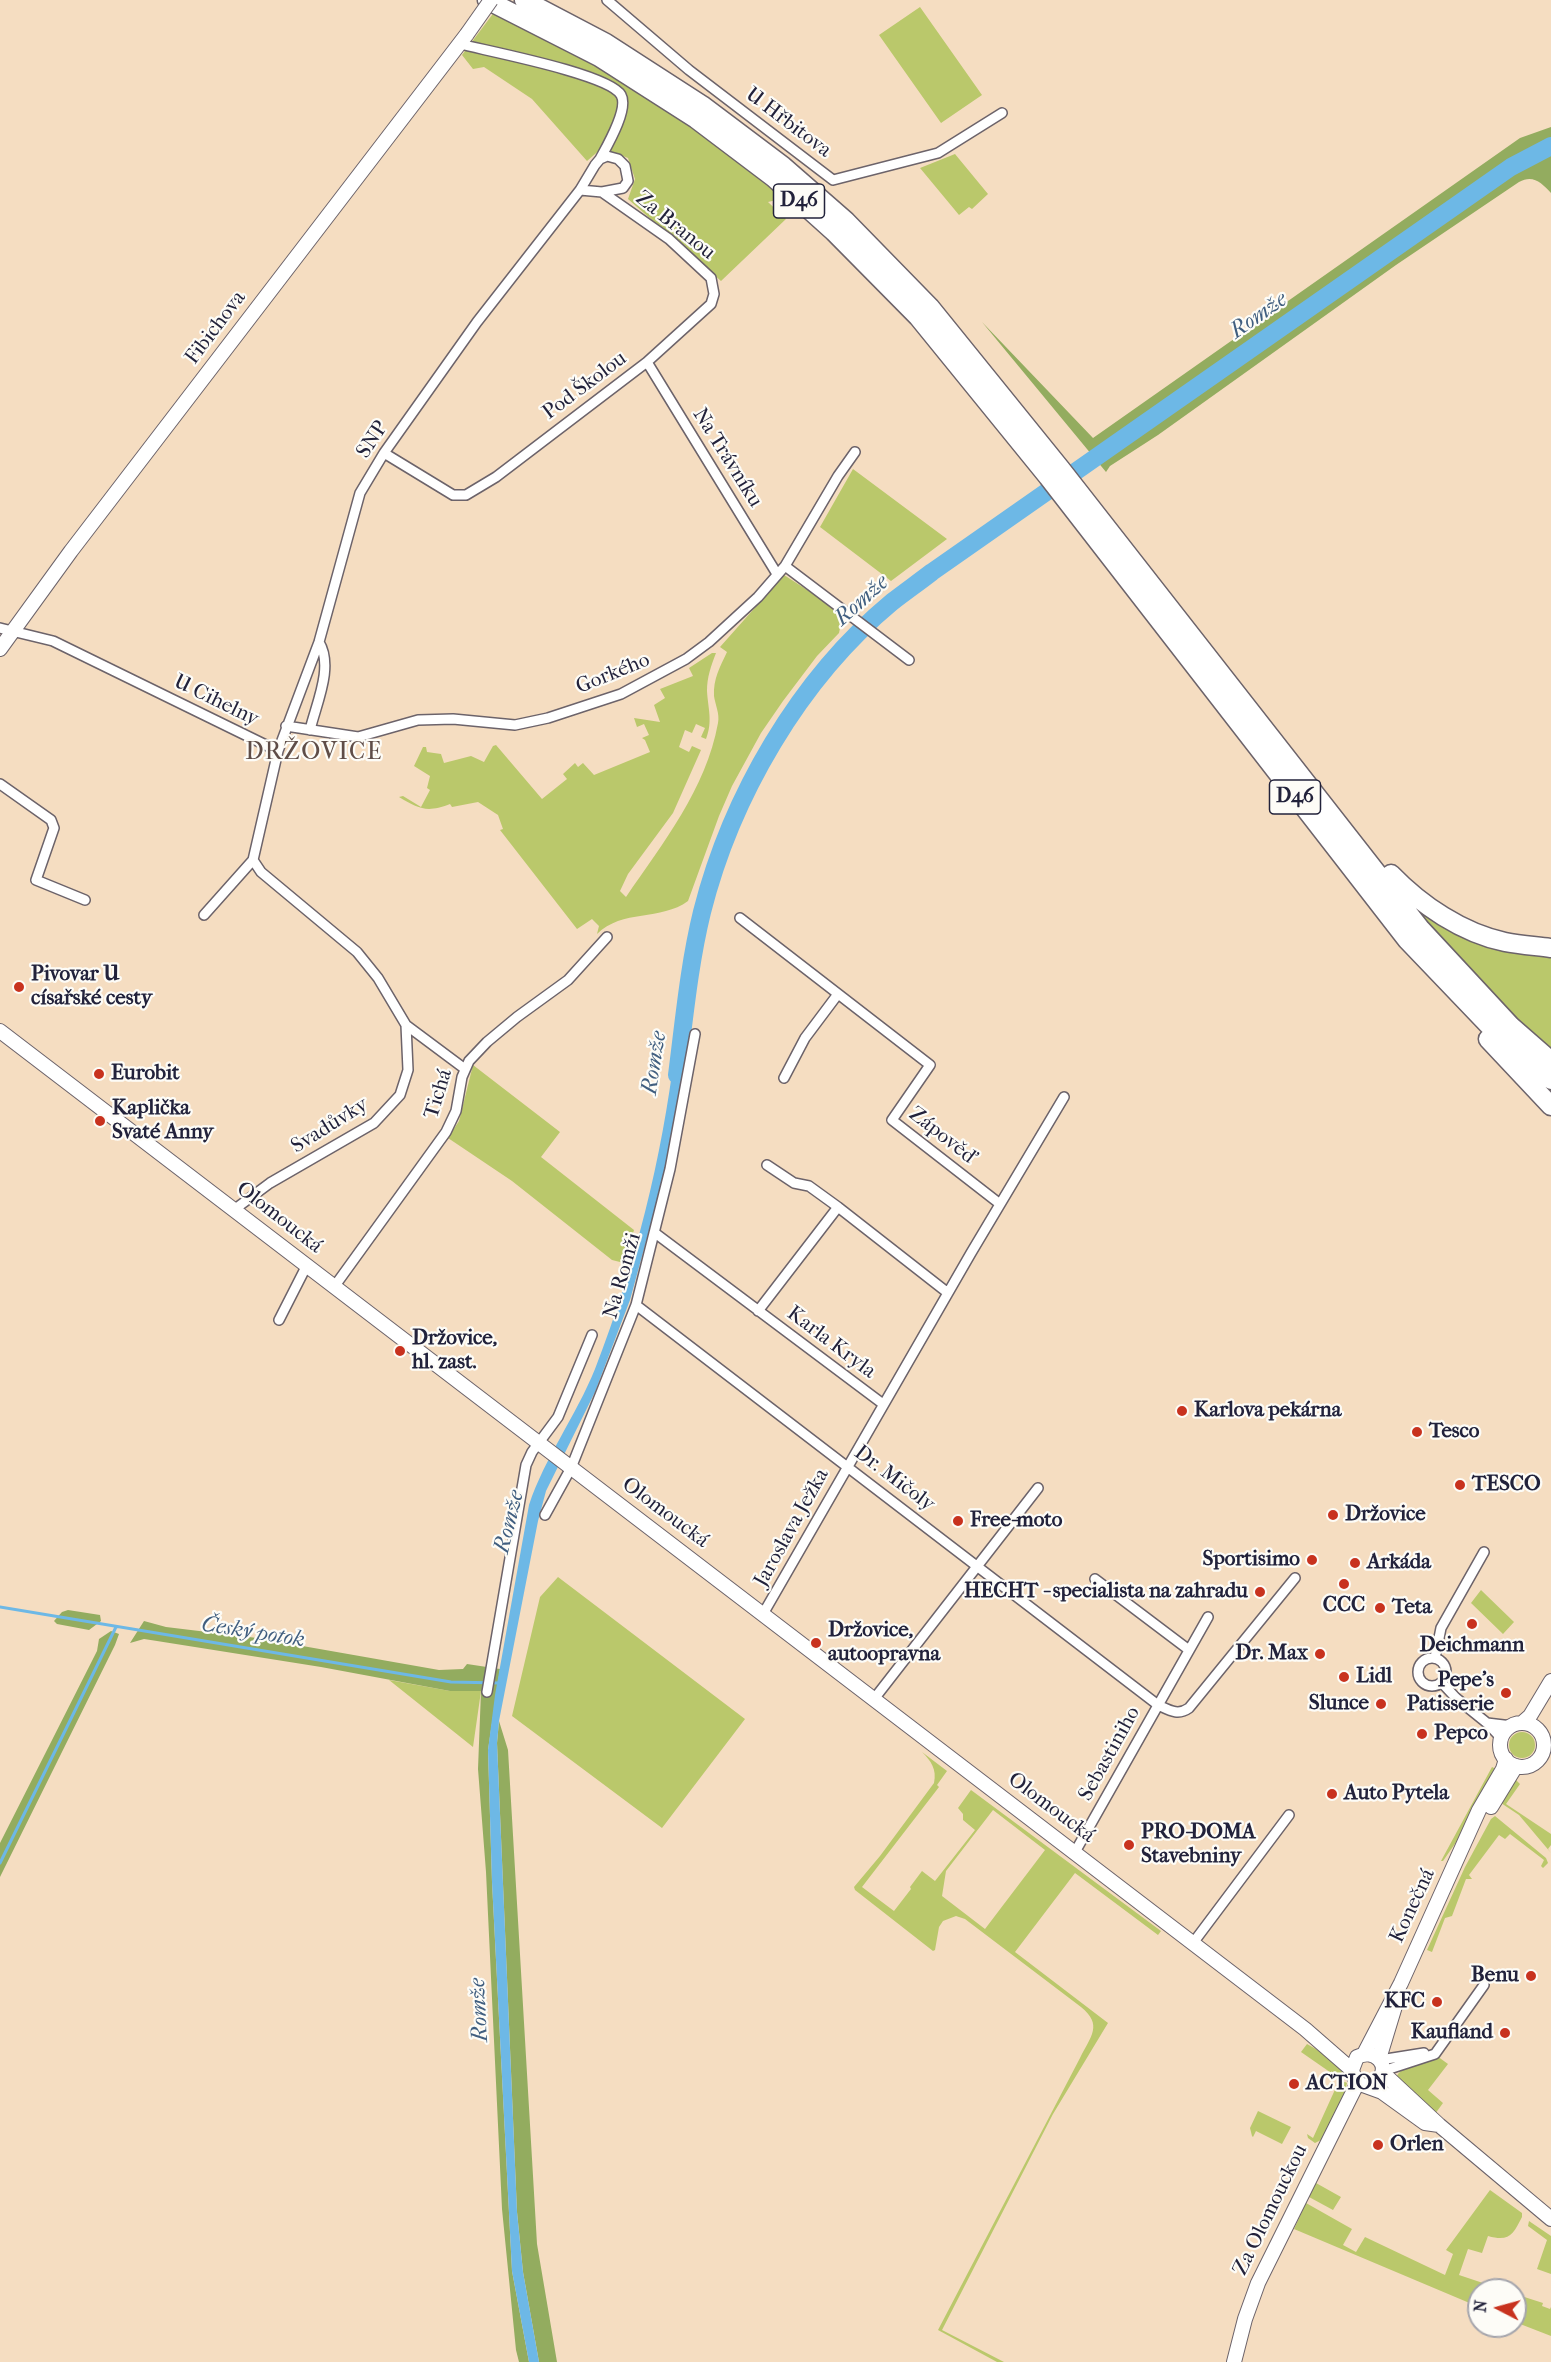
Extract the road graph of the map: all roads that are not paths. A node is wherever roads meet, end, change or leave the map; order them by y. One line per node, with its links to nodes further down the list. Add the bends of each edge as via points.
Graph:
1 (489, 0): 4 (street, Fibichova, bridge); 13 (highway, D46, via 599,57 696,119 774,178 918,317)
2 (524, 0): 13 (highway, D46, via 606,43 702,105 783,166 846,221 930,307)
3 (607, 0): 5 (street, U Hřbitova, via 689,70 833,180 938,153)
4 (463, 39): 6 (street, SNP, via 587,75 618,91 622,113); 17 (street, Fibichova, via 71,551)
5 (1002, 113)
6 (600, 159): 7 (street, SNP); 8 (street, via 618,159 628,174 622,188)
7 (580, 190): 8 (street); 12 (street, SNP, via 477,322)
8 (603, 192): 9 (street, Za Branou, via 669,239 711,278)
9 (714, 294): 10 (street, Pod Školou, via 706,309)
10 (647, 362): 12 (street, Pod Školou, via 496,477 466,495 453,495); 16 (street, Na Trávníku)
11 (855, 452): 15 (street, Gorkého)
12 (384, 453): 18 (street, SNP, via 360,493)
13 (1055, 473): 14 (highway, D46)
14 (1067, 490): 25 (highway, D46); 31 (highway, D46)
15 (785, 566): 16 (street, Gorkého); 20 (street)
16 (777, 574): 22 (street, Gorkého, via 710,642 621,694 515,725 453,719 418,720 358,736)
17 (6, 629): 19 (street, Fibichova); 23 (street, U Cihelny, via 53,641)
18 (319, 642): 21 (street, SNP); 22 (street, via 325,651 325,669)
19 (0, 649)
20 (909, 660)
21 (286, 726): 22 (street, Gorkého); 23 (street, SNP)
22 (310, 730)
23 (278, 751): 26 (street)
24 (0, 784): 27 (street, via 51,820 54,828 36,880)
25 (1333, 816): 32 (highway, via 1406,890 1444,917 1504,942); 37 (highway, D46, via 1420,928 1511,1026)
26 (253, 860): 28 (street); 34 (street, Svadůvky, via 261,872 357,952)
27 (85, 900)
28 (204, 915)
29 (740, 918): 33 (street, Zápověď)
30 (607, 937): 38 (street, Tichá, via 568,980 487,1042)
31 (1407, 940): 40 (highway, D46, via 1496,1032); 42 (highway, via 1480,1031)
32 (1551, 948)
33 (838, 994): 39 (street, via 805,1038); 44 (street, Zápověď, via 930,1065 892,1120)
34 (406, 1025): 38 (street); 46 (street, Svadůvky, via 407,1076 400,1095 389,1108 365,1130 270,1183)
35 (0, 1030): 46 (street, Olomoucká)
36 (695, 1034): 47 (street, Na Romži)
37 (1551, 1061)
38 (465, 1068): 49 (street, Tichá, via 456,1111 446,1132)
39 (784, 1078)
40 (1551, 1080)
41 (1064, 1097): 44 (street, Jaroslava Ježka)
42 (1551, 1106)
43 (767, 1165): 45 (street, via 794,1184 809,1186)
44 (1000, 1204): 50 (street, Jaroslava Ježka)
45 (838, 1207): 50 (street); 52 (street, Karla Kryla)
46 (235, 1209): 48 (street, Olomoucká)
47 (655, 1233): 51 (street, Na Romži); 52 (street, Karla Kryla)
48 (307, 1265): 49 (street, Olomoucká); 53 (street)
49 (334, 1287): 56 (street, Olomoucká)
50 (948, 1293): 55 (street, Jaroslava Ježka)
51 (636, 1305): 57 (street, Dr. Mičoly); 58 (street, Na Romži)
52 (758, 1311): 55 (street, Karla Kryla)
53 (279, 1320)
54 (592, 1335): 56 (street, Na Romži, via 558,1417)
55 (883, 1404): 57 (street, Jaroslava Ježka)
56 (541, 1446): 58 (street, Olomoucká); 72 (street, Na Romži, via 526,1465)
57 (848, 1466): 62 (street, Dr. Mičoly); 65 (street, Jaroslava Ježka)
58 (571, 1468): 60 (street, Na Romži); 65 (street, Olomoucká)
59 (1038, 1488): 62 (street)
60 (545, 1515)
61 (1484, 1552): 68 (street, via 1441,1628)
62 (978, 1565): 73 (street); 74 (street, Dr. Mičoly)
63 (1295, 1578): 74 (street, Sebastiniho, via 1190,1708 1177,1713)
64 (1095, 1579): 67 (street)
65 (763, 1614): 73 (street, Olomoucká)
66 (1208, 1617): 67 (street, Sebastiniho)
67 (1189, 1650): 74 (street, Sebastiniho)
68 (1436, 1658): 70 (street, via 1446,1667); 70 (street, via 1426,1659 1420,1665 1419,1678 1429,1686)
69 (1551, 1681): 76 (street, via 1530,1716)
70 (1442, 1683): 75 (street)
71 (1551, 1688): 77 (street)
72 (487, 1692)
73 (874, 1699): 81 (street, Olomoucká)
74 (1158, 1705): 81 (street, Sebastiniho)
75 (1487, 1723): 76 (street); 78 (street)
76 (1517, 1724): 77 (street); 78 (street)
77 (1536, 1728): 79 (street, via 1543,1739 1541,1756 1528,1766)
78 (1502, 1739): 79 (street, via 1501,1746)
79 (1511, 1762): 84 (street, Konečná, via 1466,1843)
80 (1289, 1815): 82 (street)
81 (1075, 1852): 82 (street, Olomoucká)
82 (1193, 1943): 85 (street, Olomoucká)
83 (1484, 1985): 87 (street, via 1435,2054)
84 (1399, 1986): 86 (street, Konečná); 87 (street, Konečná)
85 (1305, 2029): 86 (street, Olomoucká, via 1327,2042); 88 (street, Olomoucká)
86 (1362, 2054): 87 (street, Olomoucká, via 1372,2054); 88 (street, via 1355,2060)
87 (1382, 2066): 88 (street, via 1378,2082); 89 (street, Olomoucká)
88 (1358, 2079): 89 (street, Olomoucká, via 1425,2123); 91 (street, Za Olomouckou, via 1258,2283)
89 (1439, 2125): 90 (street, Olomoucká)
90 (1551, 2219)
91 (1234, 2362)

